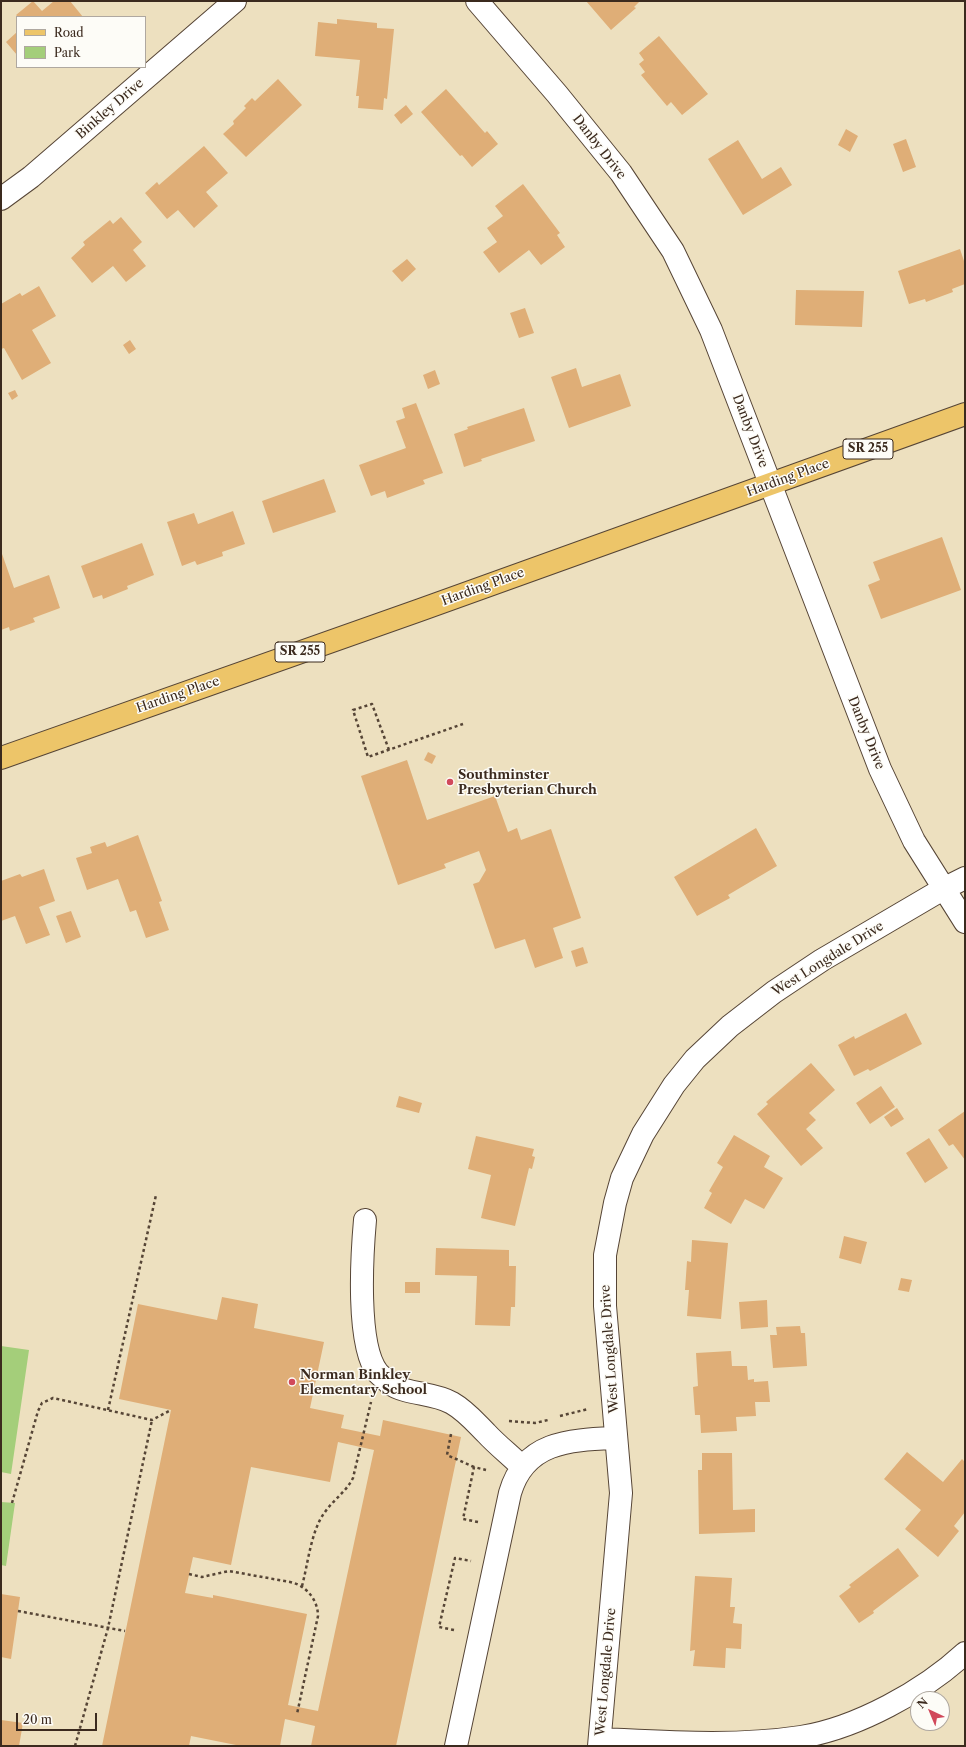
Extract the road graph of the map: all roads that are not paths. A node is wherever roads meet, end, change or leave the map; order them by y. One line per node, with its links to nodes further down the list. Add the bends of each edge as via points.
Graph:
1 (235, 1): 3 (street, Binkley Drive, via 31,177)
2 (477, 1): 5 (street, Danby Drive, via 621,173 673,251 711,330)
3 (1, 199)
4 (965, 414): 5 (main road, Harding Place / SR 255)
5 (771, 484): 6 (main road, Harding Place / SR 255); 8 (street, Danby Drive, via 880,769 914,840)
6 (1, 758)
7 (965, 878): 8 (street, West Longdale Drive)
8 (943, 888): 9 (street, Danby Drive); 11 (street, West Longdale Drive, via 822,960 730,1026 694,1059 656,1112 622,1178 605,1255 604,1306)
9 (965, 922)
10 (365, 1220): 12 (street, via 363,1306 367,1344 378,1372 396,1386 438,1396 467,1412)
11 (616, 1438): 12 (street, via 558,1444); 14 (street, West Longdale Drive, via 621,1493)
12 (521, 1466): 15 (street, via 510,1493)
13 (965, 1653): 14 (street, via 917,1688 868,1716 825,1732 767,1742)
14 (600, 1742)
15 (456, 1746)

